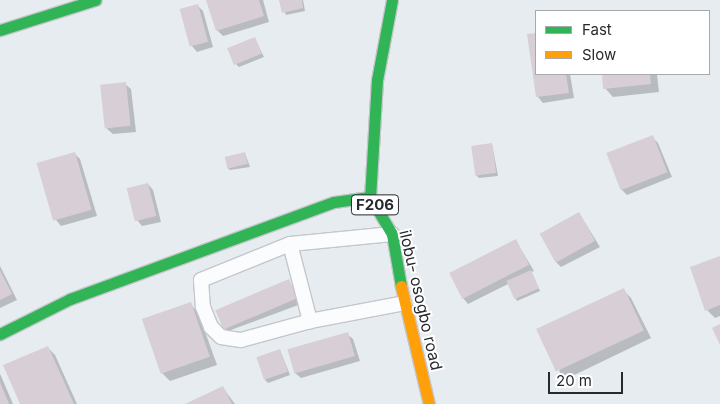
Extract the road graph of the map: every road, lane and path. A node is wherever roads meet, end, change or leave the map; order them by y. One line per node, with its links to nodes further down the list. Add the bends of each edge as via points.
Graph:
1 (95, 0): 3 (street)
2 (392, 0): 4 (street, F206, via 377,80)
3 (0, 30)
4 (370, 197): 5 (street, ilobu- osogbo road / F206); 9 (street, via 334,202 70,299)
5 (392, 234): 6 (lane); 7 (street, ilobu- osogbo road / F206)
6 (290, 244): 8 (lane); 8 (lane, via 200,280 203,307 211,328 222,337 241,340)
7 (404, 303): 8 (lane); 10 (street, ilobu- osogbo road / F206)
8 (310, 321)
9 (0, 334)
10 (429, 404)

